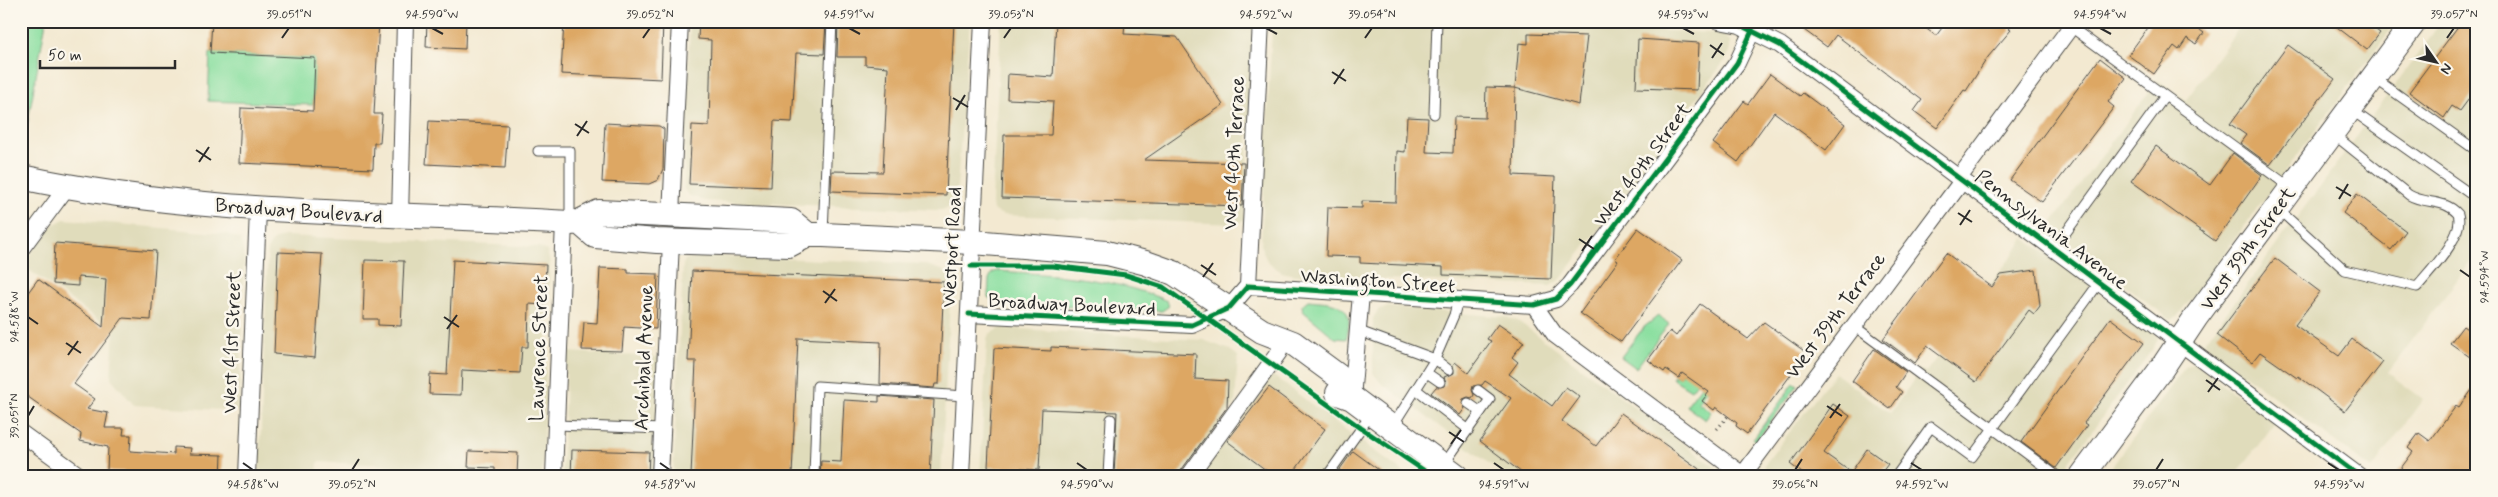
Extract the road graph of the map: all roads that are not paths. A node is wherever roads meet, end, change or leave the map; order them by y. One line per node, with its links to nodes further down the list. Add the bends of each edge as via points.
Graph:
1 (405, 21): 26 (street)
2 (680, 21): 25 (street)
3 (832, 21): 28 (lane)
4 (984, 21): 30 (street, Westport Road)
5 (1261, 21): 34 (street, West 40th Terrace)
6 (1437, 21): 14 (lane)
7 (1719, 21): 10 (street, Pennsylvania Avenue)
8 (2415, 21): 11 (main road, West 39th Street)
9 (2073, 24): 12 (lane); 19 (street, West 39th Terrace)
10 (1752, 26): 19 (street, Pennsylvania Avenue); 37 (street, West 40th Street, via 1737,63 1570,285 1556,299)
11 (2373, 77): 13 (main road, West 39th Street); 17 (lane)
12 (2165, 96): 21 (lane); 32 (lane)
13 (2350, 109): 15 (main road, West 39th Street); 22 (lane, via 2469,193)
14 (1434, 114)
15 (2332, 133): 21 (main road, West 39th Street); 23 (lane, via 2409,195 2418,200 2446,204 2458,214 2459,230 2437,263 2417,287 2345,270)
16 (538, 151): 27 (lane, via 570,151)
17 (2477, 151)
18 (21, 177): 20 (main road, Broadway Boulevard)
19 (1960, 179): 32 (street, Pennsylvania Avenue); 40 (street, West 39th Terrace)
20 (67, 187): 24 (main road, Broadway Boulevard); 31 (street)
21 (2291, 188): 23 (main road, West 39th Street)
22 (2477, 194)
23 (2276, 207): 43 (main road, West 39th Street)
24 (258, 210): 26 (main road, Broadway Boulevard); 65 (street, West 41st Street)
25 (671, 215): 27 (main road, Broadway Boulevard, via 599,212); 28 (main road, Broadway Boulevard, via 791,221)
26 (400, 217): 27 (main road, Broadway Boulevard)
27 (571, 222): 29 (main road, Broadway Boulevard, via 595,236); 57 (street, Lawrence Street)
28 (816, 235): 29 (main road, Broadway Boulevard, via 789,245); 30 (main road, Broadway Boulevard)
29 (671, 242): 60 (street, Archibald Avenue)
30 (973, 242): 38 (main road, Broadway Boulevard, via 1107,253 1146,263 1174,273); 39 (street, Westport Road)
31 (21, 249)
32 (2054, 250): 33 (street, Pennsylvania Avenue)
33 (2099, 283): 43 (street, Pennsylvania Avenue); 59 (lane)
34 (1248, 286): 35 (street, Washington Street); 38 (street)
35 (1361, 294): 36 (street, Washington Street); 42 (street)
36 (1458, 300): 37 (street, Washington Street); 45 (lane)
37 (1534, 305): 73 (street, via 1555,335)
38 (1229, 308): 39 (street, Broadway Boulevard, via 1192,325); 41 (main road, Broadway Boulevard)
39 (969, 314): 51 (street, Westport Road)
40 (1854, 326): 59 (lane); 73 (street, West 39th Terrace)
41 (1262, 331): 44 (main road, Broadway Boulevard, via 1270,345); 52 (main road, Broadway Boulevard, via 1292,343 1338,376)
42 (1359, 331): 45 (lane); 52 (street)
43 (2179, 342): 76 (main road, West 39th Street); 77 (street, Pennsylvania Avenue)
44 (1279, 352): 52 (main road, Broadway Boulevard, via 1330,389); 71 (street)
45 (1435, 359): 46 (lane); 47 (lane)
46 (1449, 370)
47 (1427, 373): 48 (lane); 49 (lane)
48 (1440, 382)
49 (1417, 390): 58 (lane); 61 (lane)
50 (1478, 390): 54 (lane, via 1490,399)
51 (965, 396): 68 (lane, via 817,386); 69 (street, Westport Road)
52 (1352, 398): 55 (main road, Broadway Boulevard)
53 (1468, 403): 54 (lane)
54 (1481, 412): 61 (lane)
55 (1372, 413): 58 (main road, Broadway Boulevard); 72 (lane)
56 (1111, 419): 70 (lane)
57 (557, 426): 60 (lane); 66 (street, Lawrence Street)
58 (1392, 427): 63 (main road, Broadway Boulevard)
59 (1993, 428): 74 (lane, via 1972,457 1931,427); 75 (lane)
60 (662, 429): 67 (street, Archibald Avenue)
61 (1469, 430): 63 (lane)
62 (21, 433): 64 (street)
63 (1450, 471)
64 (80, 476)
65 (247, 476)
66 (554, 476)
67 (660, 476)
68 (814, 476)
69 (961, 476)
70 (1108, 476)
71 (1189, 476)
72 (1327, 476)
73 (1743, 476)
74 (1896, 476)
75 (2057, 476)
76 (2082, 476)
77 (2359, 476)

